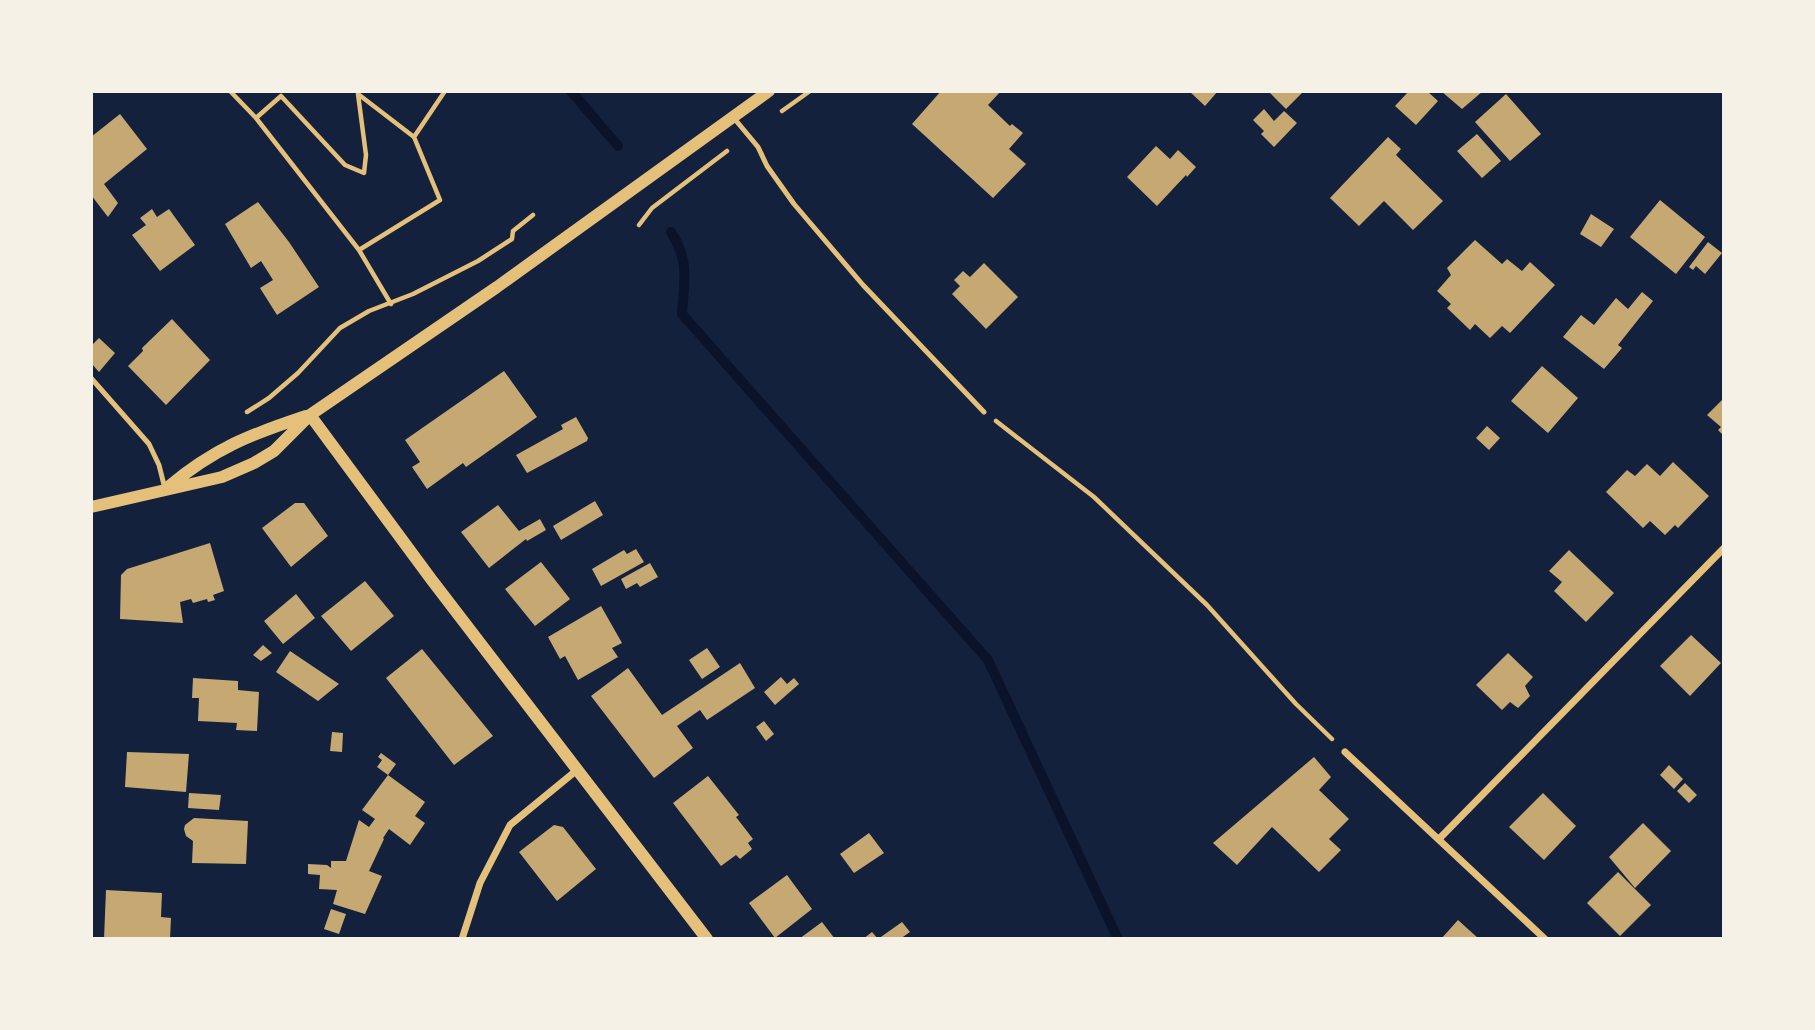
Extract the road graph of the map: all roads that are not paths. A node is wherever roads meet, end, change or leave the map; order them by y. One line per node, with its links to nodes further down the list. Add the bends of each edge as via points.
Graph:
1 (769, 91): 2 (street)
2 (733, 117): 4 (lane, via 809,222); 5 (street)
3 (91, 378): 6 (lane, via 149,444)
4 (984, 412)
5 (310, 415): 6 (street, via 210,454); 6 (street, via 274,451 254,463 222,477); 10 (street)
6 (165, 489): 7 (street)
7 (91, 507)
8 (1724, 548): 11 (street)
9 (1345, 752): 11 (street)
10 (577, 770): 12 (street, via 510,825 480,883); 13 (street)
11 (1439, 839): 14 (street)
12 (462, 939)
13 (708, 939)
14 (1545, 939)

